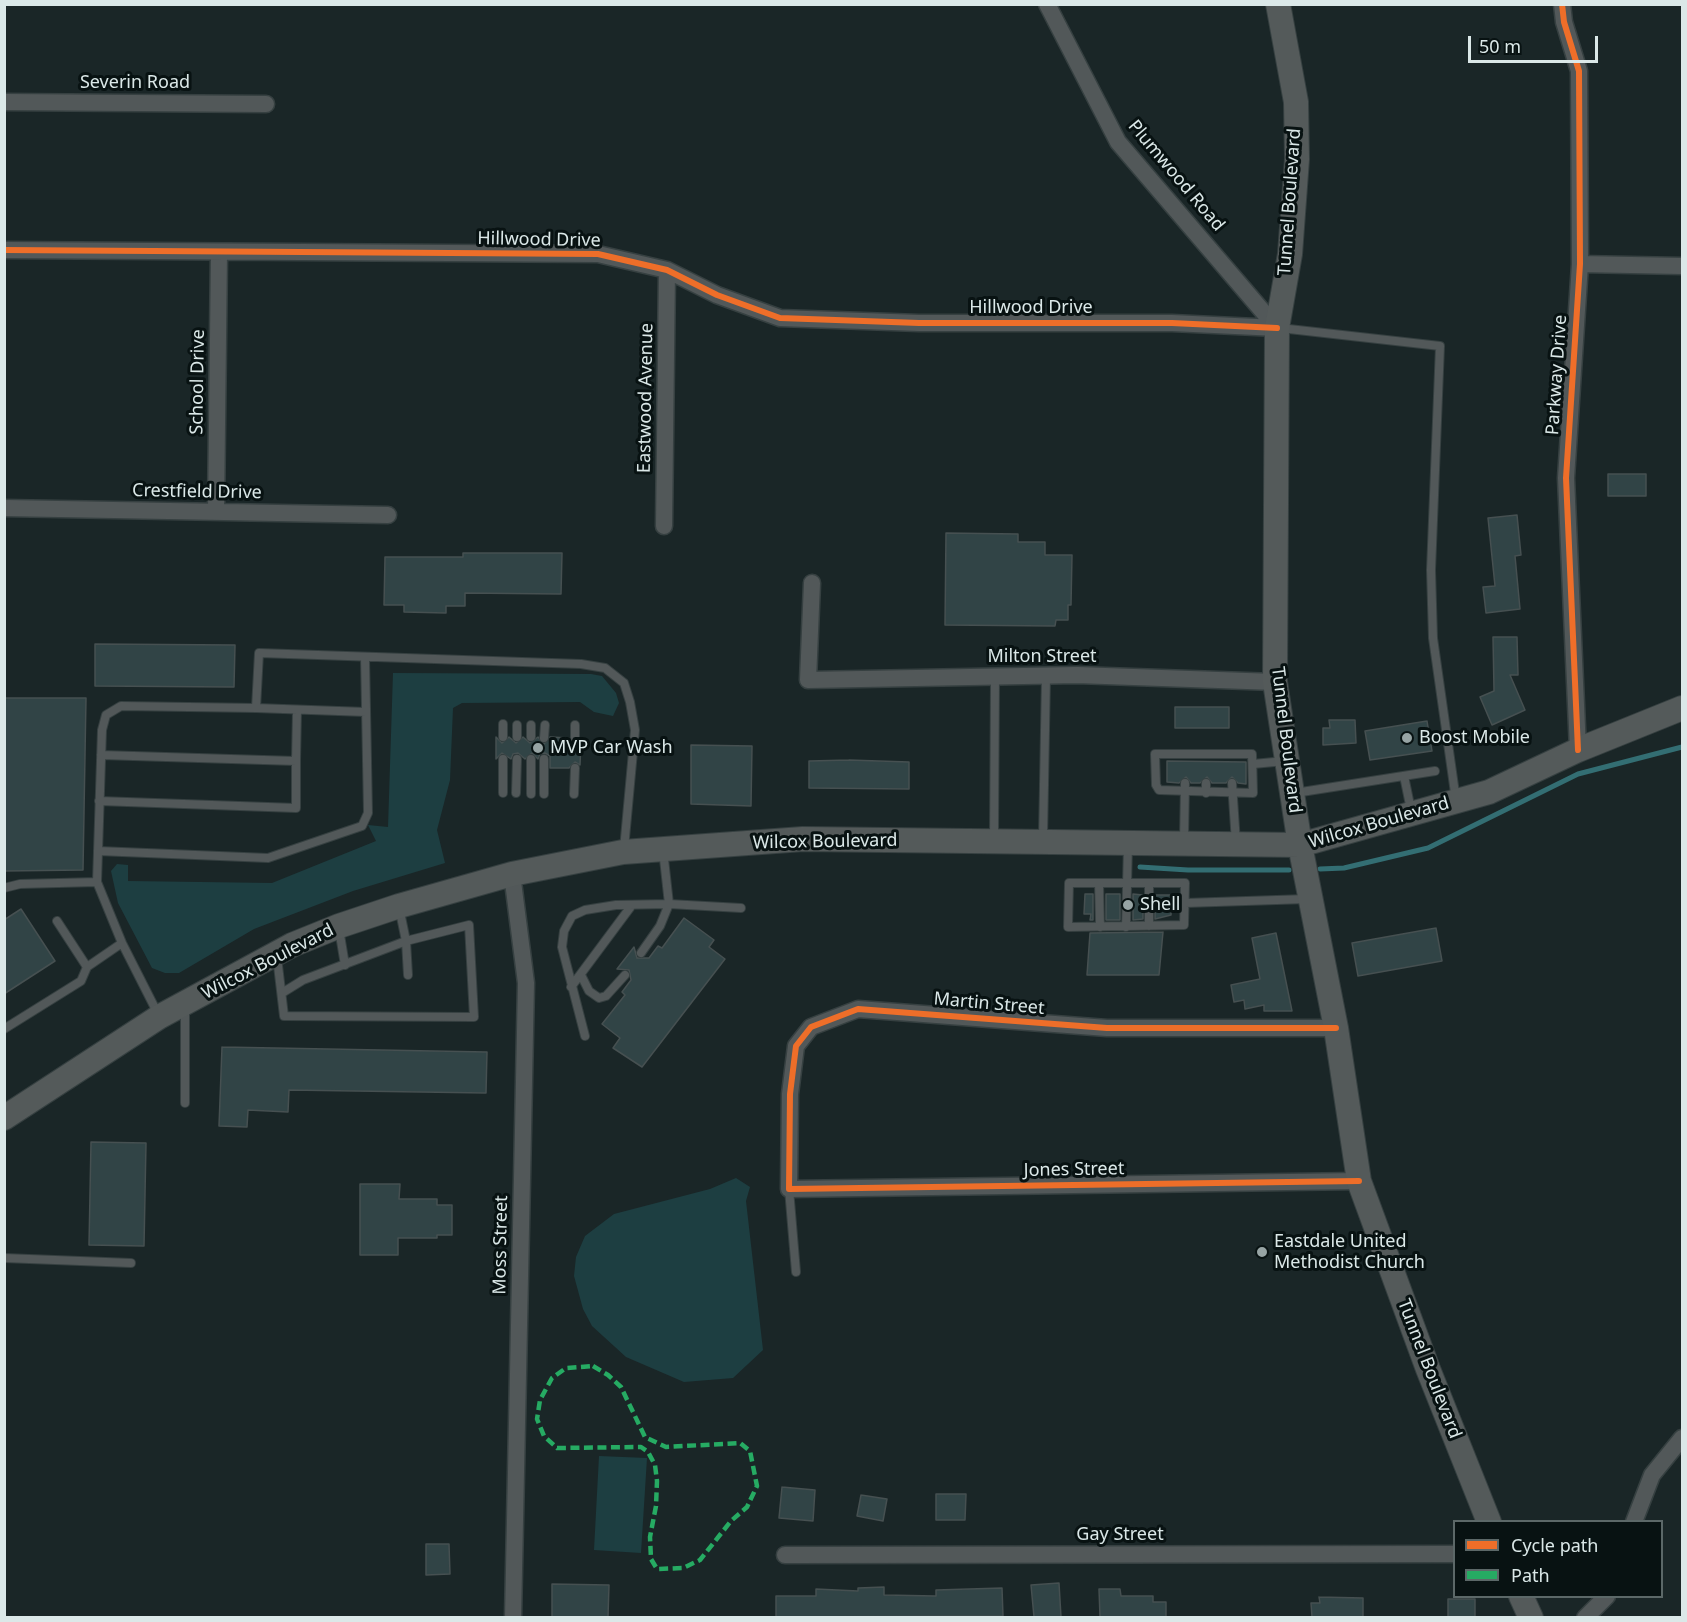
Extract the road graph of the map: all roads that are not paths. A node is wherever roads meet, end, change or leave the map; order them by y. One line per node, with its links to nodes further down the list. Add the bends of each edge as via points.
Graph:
1 (1047, 4): 11 (street, Plumwood Road, via 1118,142)
2 (1278, 4): 11 (main road, Tunnel Boulevard, via 1296,102 1297,159 1290,254)
3 (1563, 4): 8 (street, Parkway Drive, via 1564,22 1579,71)
4 (4, 102): 5 (street, Severin Road)
5 (266, 104)
6 (4, 249): 7 (street, Hillwood Drive)
7 (219, 252): 10 (street, Hillwood Drive, via 598,254); 13 (street, School Drive)
8 (1580, 264): 9 (street); 35 (street, Parkway Drive, via 1566,478)
9 (1683, 266)
10 (667, 270): 11 (street, Hillwood Drive, via 717,295 780,318); 15 (street, Eastwood Avenue)
11 (1277, 328): 20 (main road, Tunnel Boulevard); 59 (lane, via 1440,346 1431,570 1434,638)
12 (4, 508): 13 (street, Crestfield Drive)
13 (216, 511): 14 (street, Crestfield Drive)
14 (388, 515)
15 (664, 526)
16 (812, 583): 18 (street, Milton Street, via 808,680)
17 (365, 657): 21 (lane, via 259,654); 24 (lane); 70 (lane, via 605,668 624,683 635,730)
18 (995, 676): 19 (street, Milton Street); 62 (lane)
19 (1046, 676): 20 (street, Milton Street); 63 (lane)
20 (1275, 682): 42 (main road, Tunnel Boulevard)
21 (256, 708): 23 (lane); 36 (lane, via 121,706 106,715)
22 (1683, 708): 35 (main road, Wilcox Boulevard)
23 (297, 710): 24 (lane); 41 (lane)
24 (366, 712): 69 (lane, via 368,813 362,826 268,858)
25 (503, 724): 30 (lane)
26 (517, 724): 31 (lane)
27 (531, 724): 32 (lane)
28 (545, 725): 33 (lane)
29 (575, 725): 34 (lane)
30 (503, 737)
31 (517, 737)
32 (531, 737)
33 (544, 738)
34 (575, 738)
35 (1578, 750): 59 (main road, Wilcox Boulevard, via 1489,792)
36 (101, 755): 41 (lane); 60 (lane)
37 (503, 759): 50 (lane)
38 (517, 759): 53 (lane)
39 (531, 759): 54 (lane)
40 (544, 759): 55 (lane)
41 (296, 761): 60 (lane, via 296,808)
42 (1287, 761): 43 (lane); 58 (main road, Tunnel Boulevard)
43 (1253, 764): 51 (lane, via 1252,754 1231,758 1155,754 1159,790); 57 (lane, via 1253,793)
44 (575, 768): 56 (lane)
45 (1435, 771): 46 (lane)
46 (1404, 776): 58 (lane); 61 (lane)
47 (1185, 783): 51 (lane)
48 (1206, 783): 52 (lane)
49 (1232, 783): 57 (lane)
50 (503, 793)
51 (1185, 793): 52 (lane); 65 (lane)
52 (1206, 793): 57 (lane)
53 (516, 794)
54 (531, 794)
55 (544, 794)
56 (574, 794)
57 (1232, 794): 66 (lane)
58 (1292, 794): 67 (main road, Tunnel Boulevard)
59 (1456, 800): 61 (main road, Wilcox Boulevard)
60 (99, 801): 69 (lane)
61 (1412, 812): 67 (main road, Wilcox Boulevard)
62 (993, 842): 63 (main road, Wilcox Boulevard); 68 (main road, Wilcox Boulevard, via 803,839)
63 (1043, 843): 64 (main road, Wilcox Boulevard)
64 (1128, 844): 65 (main road, Wilcox Boulevard); 74 (lane)
65 (1184, 844): 66 (main road, Wilcox Boulevard)
66 (1236, 845): 67 (main road, Wilcox Boulevard)
67 (1300, 845): 77 (main road, Tunnel Boulevard)
68 (663, 849): 70 (main road, Wilcox Boulevard); 79 (lane)
69 (98, 851): 72 (lane)
70 (623, 852): 71 (main road, Wilcox Boulevard)
71 (512, 874): 81 (main road, Wilcox Boulevard); 118 (street, Moss Street, via 526,983)
72 (97, 882): 76 (lane); 89 (lane)
73 (1100, 883): 74 (lane); 86 (lane); 86 (lane, via 1069,883 1068,927)
74 (1127, 883): 75 (lane); 87 (lane)
75 (1149, 883): 78 (lane, via 1185,883); 85 (lane)
76 (4, 888)
77 (1310, 899): 78 (lane); 101 (main road, Tunnel Boulevard)
78 (1185, 903): 85 (lane, via 1184,925)
79 (669, 904): 80 (lane); 82 (lane); 90 (lane, via 660,926)
80 (632, 905): 95 (lane); 97 (lane, via 585,910 572,916 564,931 562,947)
81 (399, 906): 84 (main road, Wilcox Boulevard); 88 (lane)
82 (741, 908)
83 (57, 921): 93 (lane)
84 (339, 926): 91 (main road, Wilcox Boulevard); 92 (lane)
85 (1149, 926): 87 (lane)
86 (1100, 927): 87 (lane)
87 (1126, 927)
88 (406, 941): 92 (lane); 94 (lane); 98 (lane, via 469,925 474,1017 284,1016)
89 (122, 943): 93 (lane); 100 (lane)
90 (641, 953)
91 (276, 954): 98 (lane); 99 (main road, Wilcox Boulevard)
92 (345, 965): 98 (lane, via 303,980)
93 (87, 967): 102 (lane, via 81,981)
94 (408, 975)
95 (581, 975): 96 (lane, via 589,991 598,998 606,996); 97 (lane)
96 (624, 975)
97 (571, 987): 103 (lane)
98 (282, 993)
99 (184, 1004): 100 (main road, Wilcox Boulevard); 104 (lane)
100 (159, 1017): 105 (main road, Wilcox Boulevard)
101 (1336, 1028): 106 (main road, Tunnel Boulevard); 107 (street, Martin Street, via 1107,1028 858,1009 811,1028 796,1046 790,1094)
102 (4, 1029)
103 (585, 1036)
104 (185, 1103)
105 (4, 1118)
106 (1359, 1181): 107 (street, Jones Street); 112 (main road, Tunnel Boulevard)
107 (789, 1189): 110 (lane)
108 (4, 1258): 109 (lane)
109 (131, 1263)
110 (796, 1272)
111 (1683, 1438): 113 (street, via 1652,1475)
112 (1489, 1520)
113 (1634, 1520)
114 (785, 1554): 115 (street, Gay Street)
115 (1453, 1554)
116 (1522, 1598): 119 (main road)
117 (1605, 1598): 120 (street)
118 (513, 1617)
119 (1531, 1617)
120 (1585, 1617)

